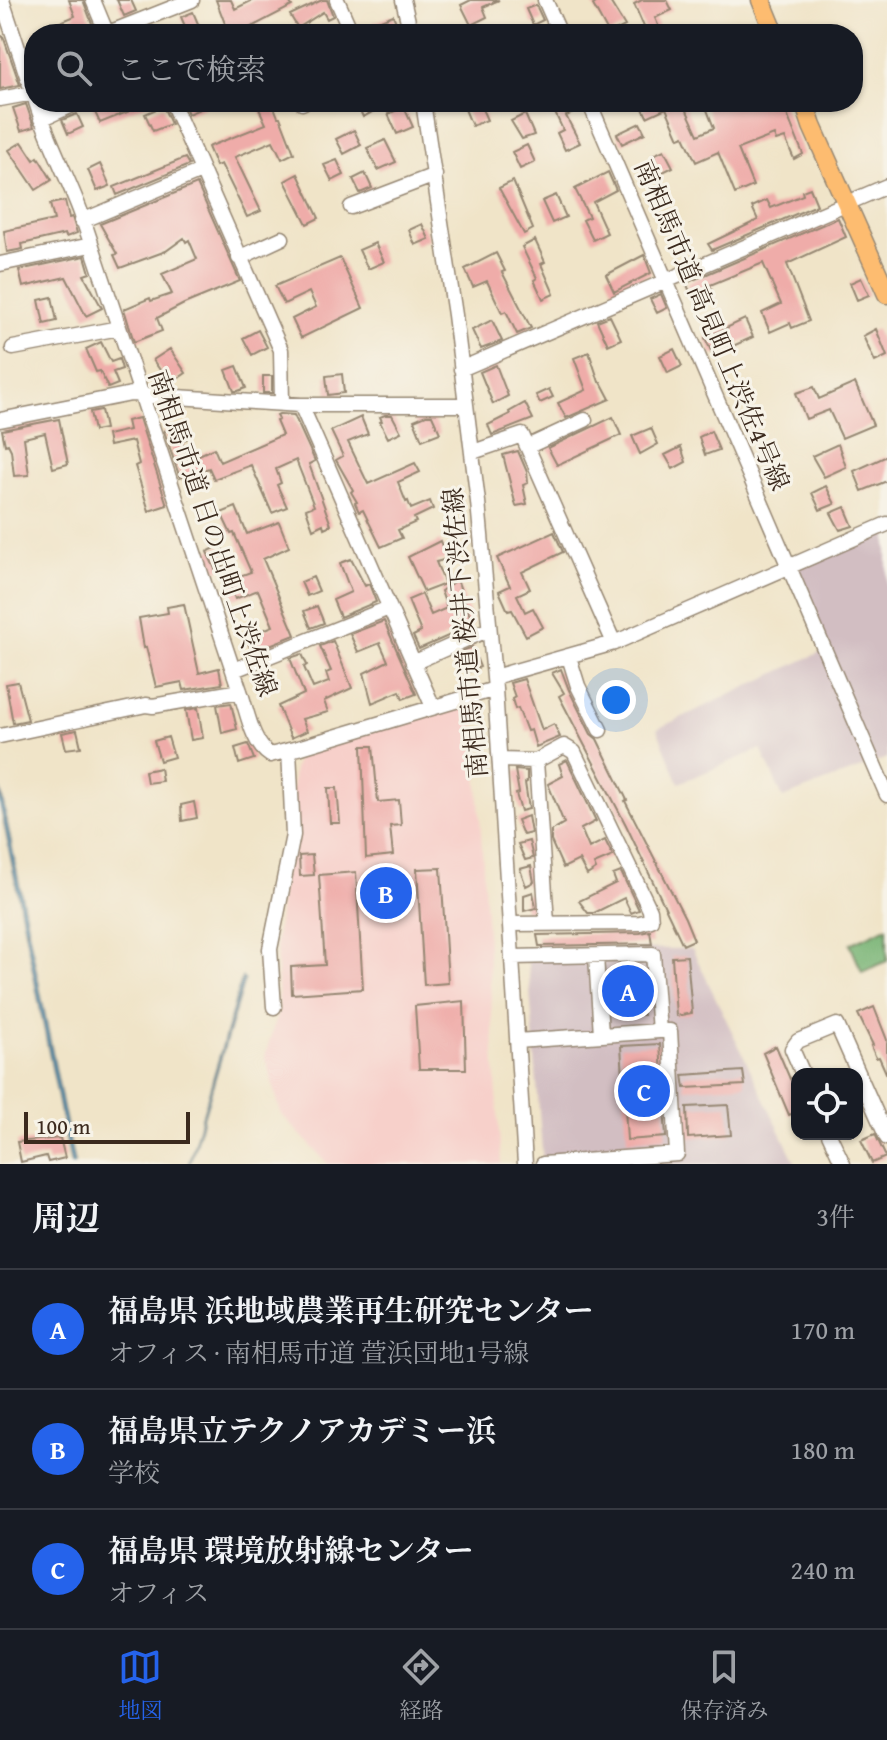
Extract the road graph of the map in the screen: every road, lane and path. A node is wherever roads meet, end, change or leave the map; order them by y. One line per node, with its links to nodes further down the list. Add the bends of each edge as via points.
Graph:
1 (3, 0): 15 (street, 南相馬市道 日の出町上渋佐線)
2 (93, 0): 9 (street)
3 (192, 0): 8 (street)
4 (337, 0): 11 (street)
5 (403, 0): 12 (street)
6 (545, 0): 13 (street)
7 (761, 0): 14 (main road)
8 (176, 2): 10 (street)
9 (102, 24)
10 (146, 24)
11 (348, 24)
12 (409, 24)
13 (556, 24)
14 (771, 24)
15 (24, 53)
16 (24, 98): 17 (street)
17 (0, 99)
18 (39, 112): 24 (street, 南相馬市道 日の出町上渋佐線)
19 (57, 112): 24 (street)
20 (176, 112): 25 (street)
21 (425, 112): 26 (street, 南相馬市道 桜井下渋佐線)
22 (593, 112): 35 (street, 南相馬市道 高見町上渋佐4号線)
23 (807, 112): 28 (main road)
24 (41, 119): 30 (street, 南相馬市道 日の出町上渋佐線)
25 (201, 171): 30 (street); 33 (street)
26 (435, 175): 29 (street); 39 (street, 南相馬市道 桜井下渋佐線)
27 (887, 186): 28 (street)
28 (847, 203): 35 (street); 36 (main road)
29 (351, 207)
30 (82, 221): 32 (street, 南相馬市道 日の出町上渋佐線)
31 (282, 238): 33 (street)
32 (91, 245): 34 (street); 37 (street, 南相馬市道 日の出町上渋佐線)
33 (239, 258): 41 (street, via 281,350)
34 (0, 264)
35 (666, 281): 39 (street); 49 (street, 南相馬市道 高見町上渋佐4号線)
36 (887, 294)
37 (119, 328): 38 (street); 40 (street, 南相馬市道 日の出町上渋佐線)
38 (13, 348)
39 (461, 369): 43 (street, 南相馬市道 桜井下渋佐線)
40 (141, 394): 41 (street); 44 (street); 55 (street, 南相馬市道 日の出町上渋佐線)
41 (282, 403): 42 (street)
42 (301, 405): 43 (street); 50 (street)
43 (466, 405): 47 (street, 南相馬市道 桜井下渋佐線)
44 (0, 420)
45 (585, 420): 46 (street)
46 (529, 446): 47 (street, via 522,435); 52 (street)
47 (473, 452): 51 (street, 南相馬市道 桜井下渋佐線)
48 (887, 524): 49 (street)
49 (788, 567): 52 (street); 64 (street, 南相馬市道 高見町上渋佐4号線)
50 (389, 608): 54 (street); 55 (street)
51 (489, 629): 54 (street); 56 (street, 南相馬市道 桜井下渋佐線)
52 (614, 643): 53 (street)
53 (569, 657): 56 (street); 59 (street)
54 (413, 663): 58 (street)
55 (234, 670): 57 (street, 南相馬市道 日の出町上渋佐線)
56 (494, 683): 58 (street); 62 (street, 南相馬市道 桜井下渋佐線)
57 (240, 691): 60 (street, via 131,707); 61 (street, 南相馬市道 日の出町上渋佐線, via 265,752)
58 (433, 707): 61 (street)
59 (600, 730)
60 (0, 736)
61 (289, 750): 69 (street, via 293,835 270,949)
62 (500, 760): 63 (street); 66 (street, 南相馬市道 桜井下渋佐線)
63 (536, 761): 65 (street); 65 (street, via 564,746 574,752 651,920)
64 (887, 795)
65 (547, 923): 66 (street)
66 (510, 924): 68 (street, 南相馬市道 桜井下渋佐線)
67 (596, 956): 68 (street); 70 (street, via 653,954); 71 (street)
68 (512, 957): 72 (street, 南相馬市道 桜井下渋佐線)
69 (274, 1007)
70 (659, 1031): 71 (street); 79 (street, via 670,1031 677,1154)
71 (601, 1034): 72 (street)
72 (517, 1041): 78 (street, 南相馬市道 桜井下渋佐線)
73 (800, 1068): 74 (street, via 792,1049 798,1041 837,1025)
74 (856, 1068)
75 (863, 1084): 76 (street)
76 (887, 1138)
77 (832, 1140): 80 (street)
78 (525, 1164)
79 (543, 1164)
80 (843, 1164)

